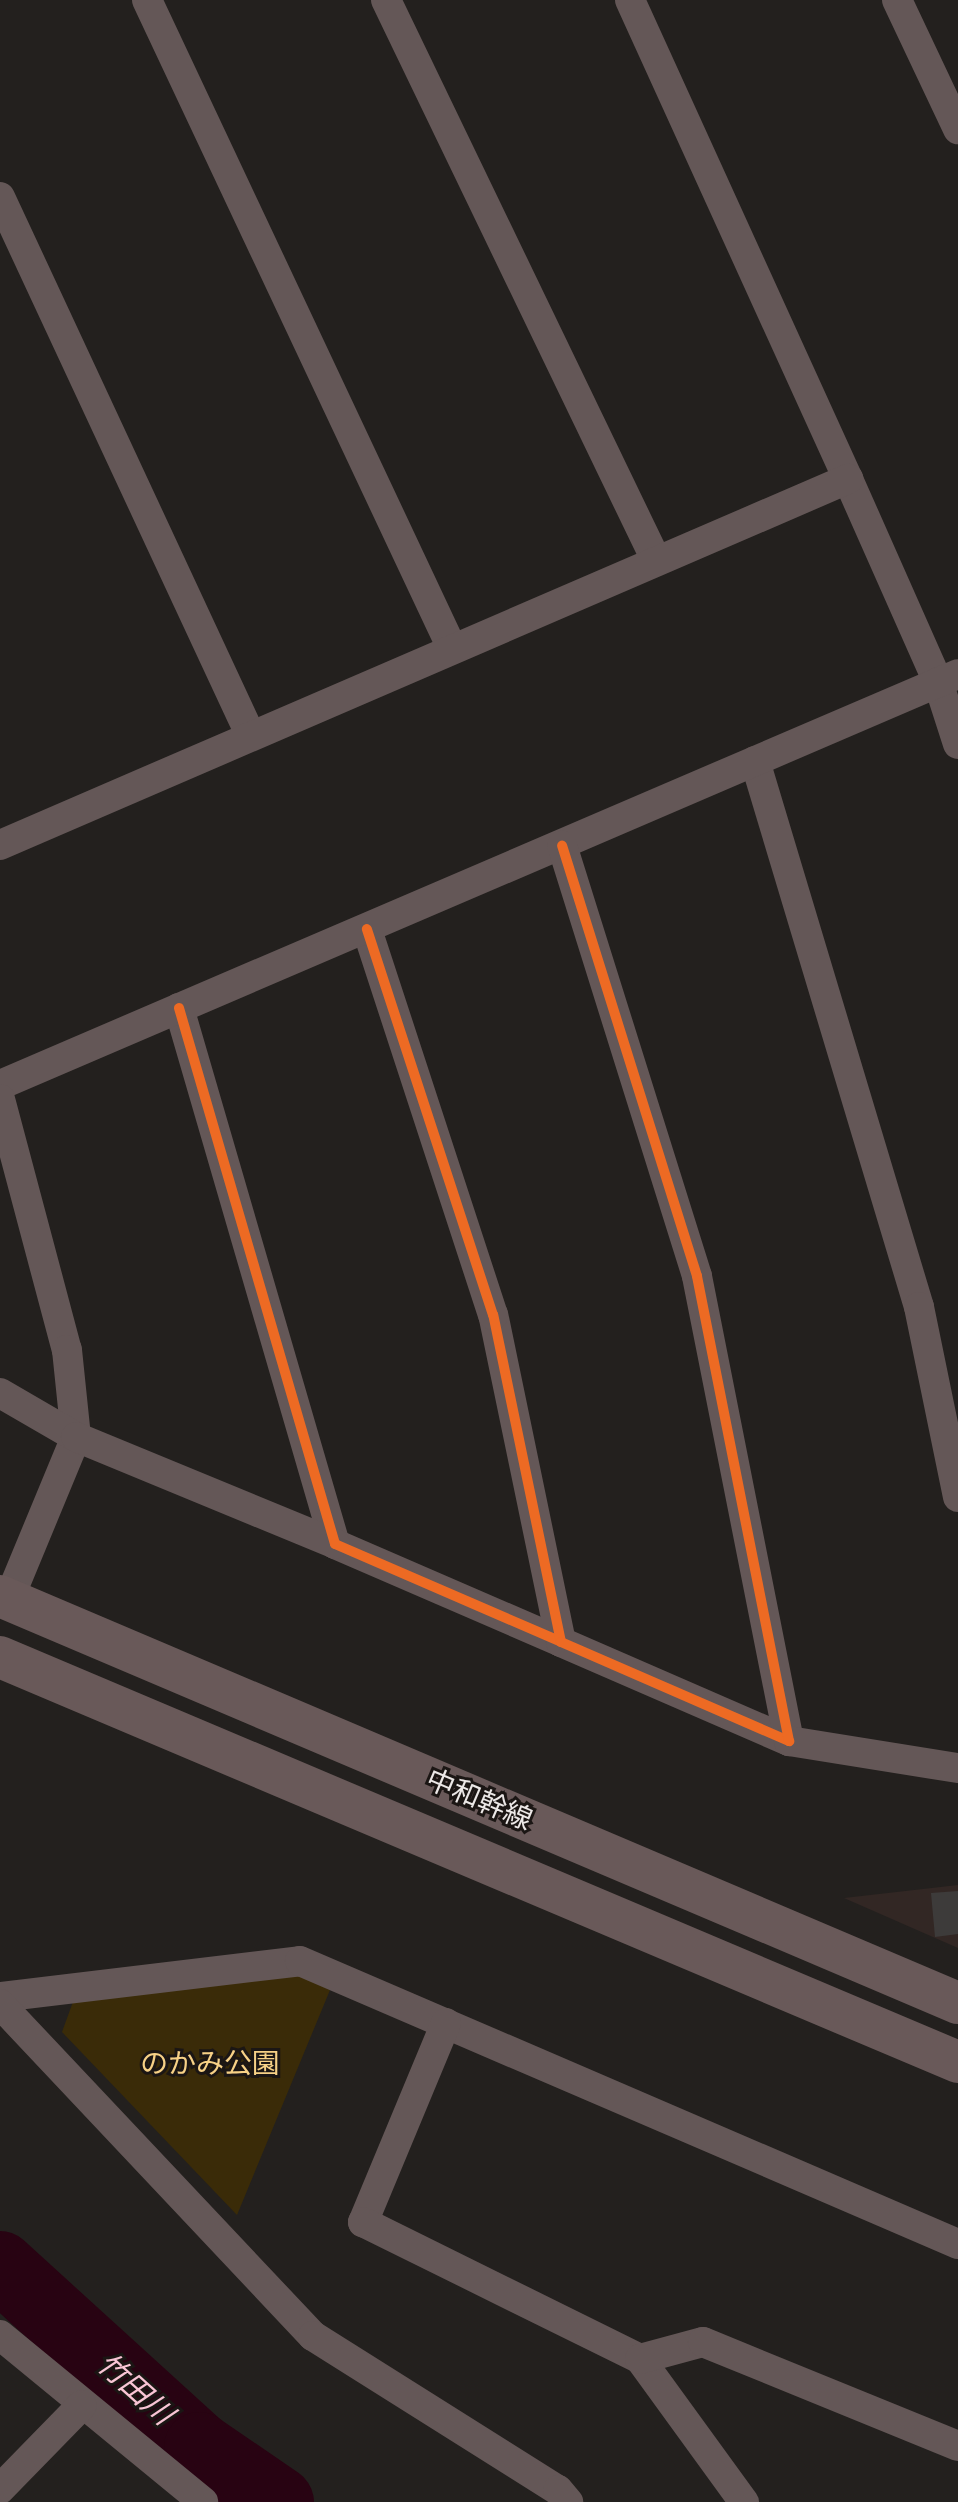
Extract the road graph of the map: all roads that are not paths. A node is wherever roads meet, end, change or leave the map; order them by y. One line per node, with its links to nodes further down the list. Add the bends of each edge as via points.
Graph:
1 (147, 0): 9 (street)
2 (386, 0): 8 (street)
3 (630, 0): 7 (street)
4 (897, 0): 5 (street)
5 (958, 129)
6 (0, 197): 11 (street)
7 (848, 479): 8 (street); 10 (street)
8 (655, 558): 9 (street)
9 (451, 646): 11 (street)
10 (948, 678): 12 (street); 13 (street)
11 (250, 734): 14 (street)
12 (958, 744)
13 (755, 761): 15 (street); 22 (street, via 919,1307)
14 (0, 845)
15 (562, 846): 16 (street); 27 (street, via 697,1276)
16 (367, 929): 17 (street); 25 (street, via 493,1315)
17 (179, 1008): 18 (street); 23 (street)
18 (0, 1085)
19 (0, 1099): 21 (street, via 67,1350)
20 (0, 1393): 21 (street)
21 (76, 1437): 23 (street); 24 (street)
22 (958, 1497)
23 (335, 1544): 25 (street)
24 (4, 1599): 30 (main road, 中和幹線)
25 (561, 1642): 27 (street)
26 (0, 1657): 33 (main road, 中和幹線)
27 (789, 1741): 28 (street)
28 (958, 1768)
29 (0, 1997): 32 (street, via 300,1961)
30 (958, 2003)
31 (0, 2004): 41 (street, via 313,2336 558,2490)
32 (446, 2023): 34 (street); 36 (street, via 363,2222)
33 (958, 2062)
34 (958, 2244)
35 (0, 2335): 37 (street)
36 (640, 2359): 38 (street, via 703,2342); 42 (street)
37 (82, 2405): 39 (street); 40 (street)
38 (958, 2446)
39 (0, 2489)
40 (203, 2502)
41 (568, 2502)
42 (744, 2502)

